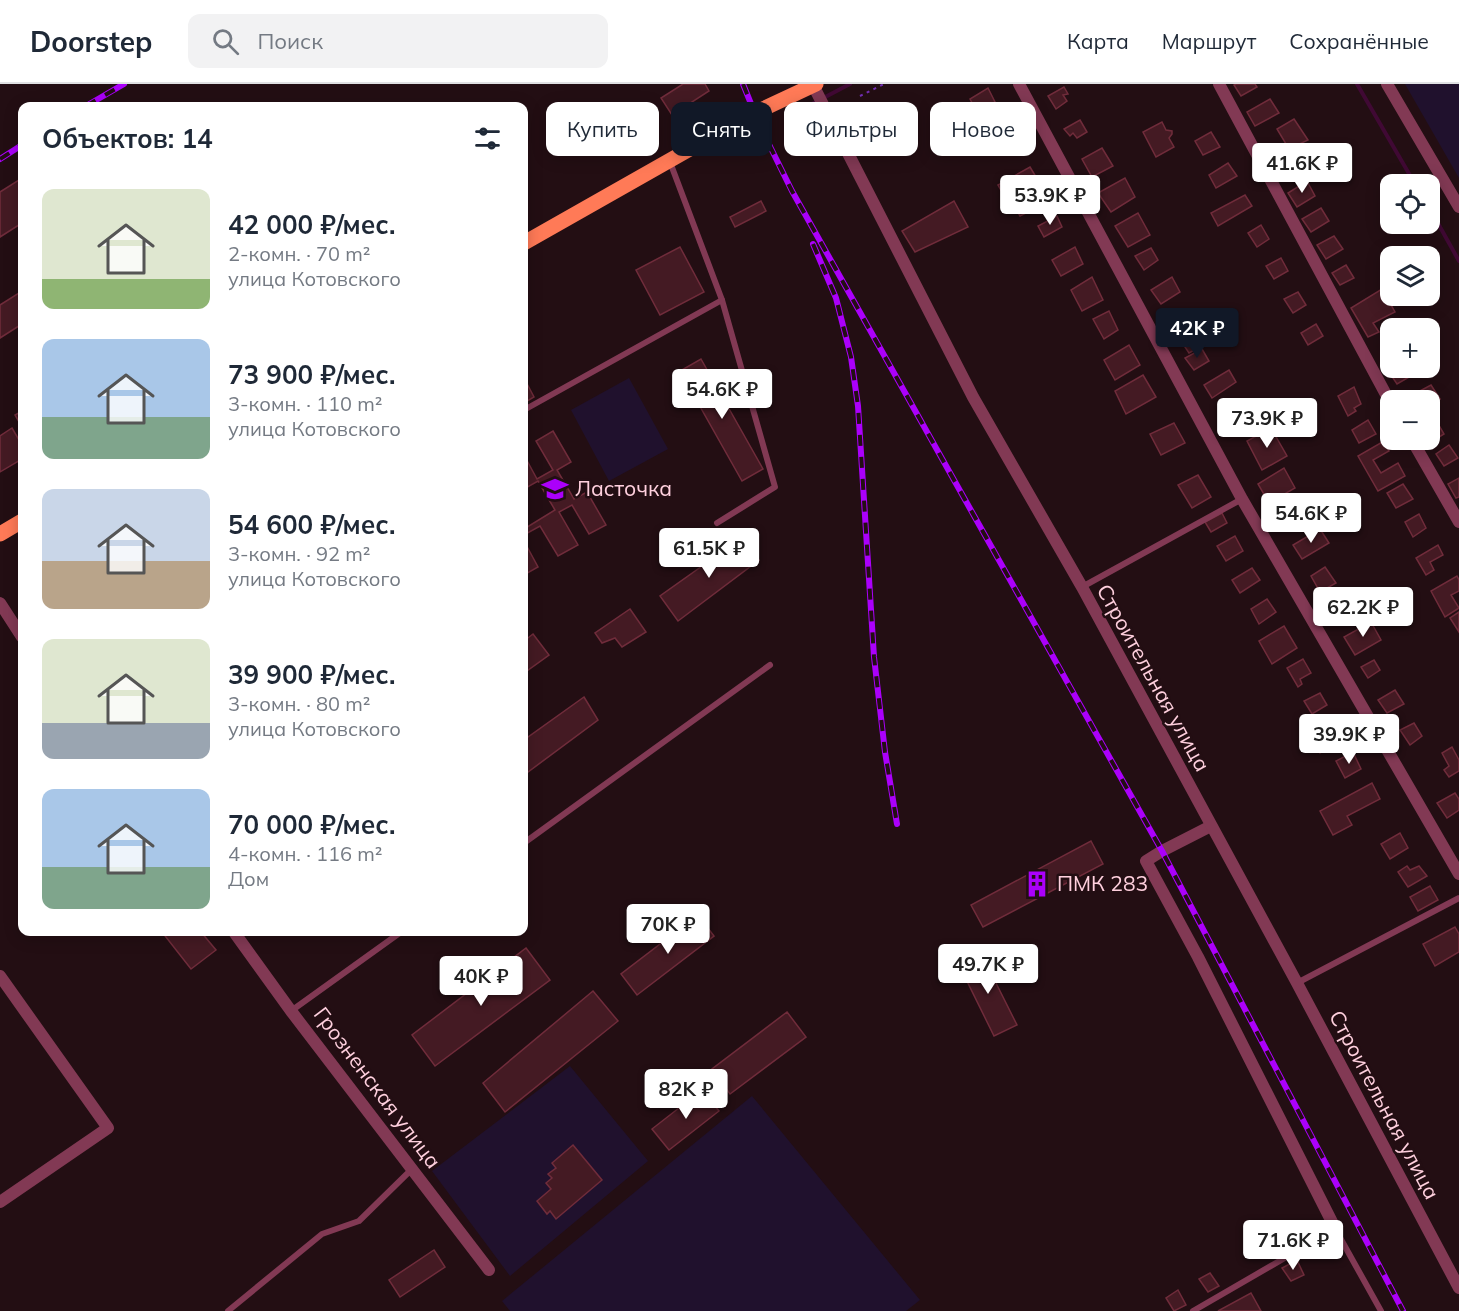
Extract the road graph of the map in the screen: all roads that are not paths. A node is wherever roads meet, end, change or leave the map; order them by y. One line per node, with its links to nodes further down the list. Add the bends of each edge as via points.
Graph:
1 (1019, 84): 12 (street)
2 (1219, 84): 9 (street)
3 (1387, 84): 6 (street)
4 (815, 85): 5 (main road, via 748,116); 17 (street, Строительная улица, via 973,397)
5 (670, 161): 7 (main road); 8 (lane)
6 (1459, 207)
7 (528, 241)
8 (722, 300): 10 (lane); 15 (lane, via 775,487)
9 (1384, 390)
10 (528, 408)
11 (1418, 450): 13 (street)
12 (1242, 499): 17 (lane); 23 (street)
13 (1459, 522)
14 (18, 523): 16 (main road)
15 (717, 523)
16 (0, 534)
17 (1082, 587): 21 (street, Строительная улица)
18 (0, 603): 19 (street)
19 (18, 631)
20 (770, 665): 22 (lane)
21 (1211, 826): 28 (street, Строительная улица); 32 (street, via 1146,861)
22 (528, 840)
23 (1459, 874)
24 (1459, 898): 28 (lane)
25 (237, 936): 29 (street, Грозненская улица)
26 (395, 936): 29 (lane)
27 (0, 976): 31 (street, via 108,1128)
28 (1297, 983): 35 (street, Строительная улица)
29 (291, 1011): 30 (street, Грозненская улица)
30 (412, 1169): 34 (street, Грозненская улица); 36 (lane, via 359,1221 322,1234)
31 (0, 1202)
32 (1333, 1224): 33 (street); 38 (lane)
33 (1295, 1252): 37 (lane)
34 (489, 1270)
35 (1459, 1288)
36 (228, 1311)
37 (1192, 1311)
38 (1382, 1311)

